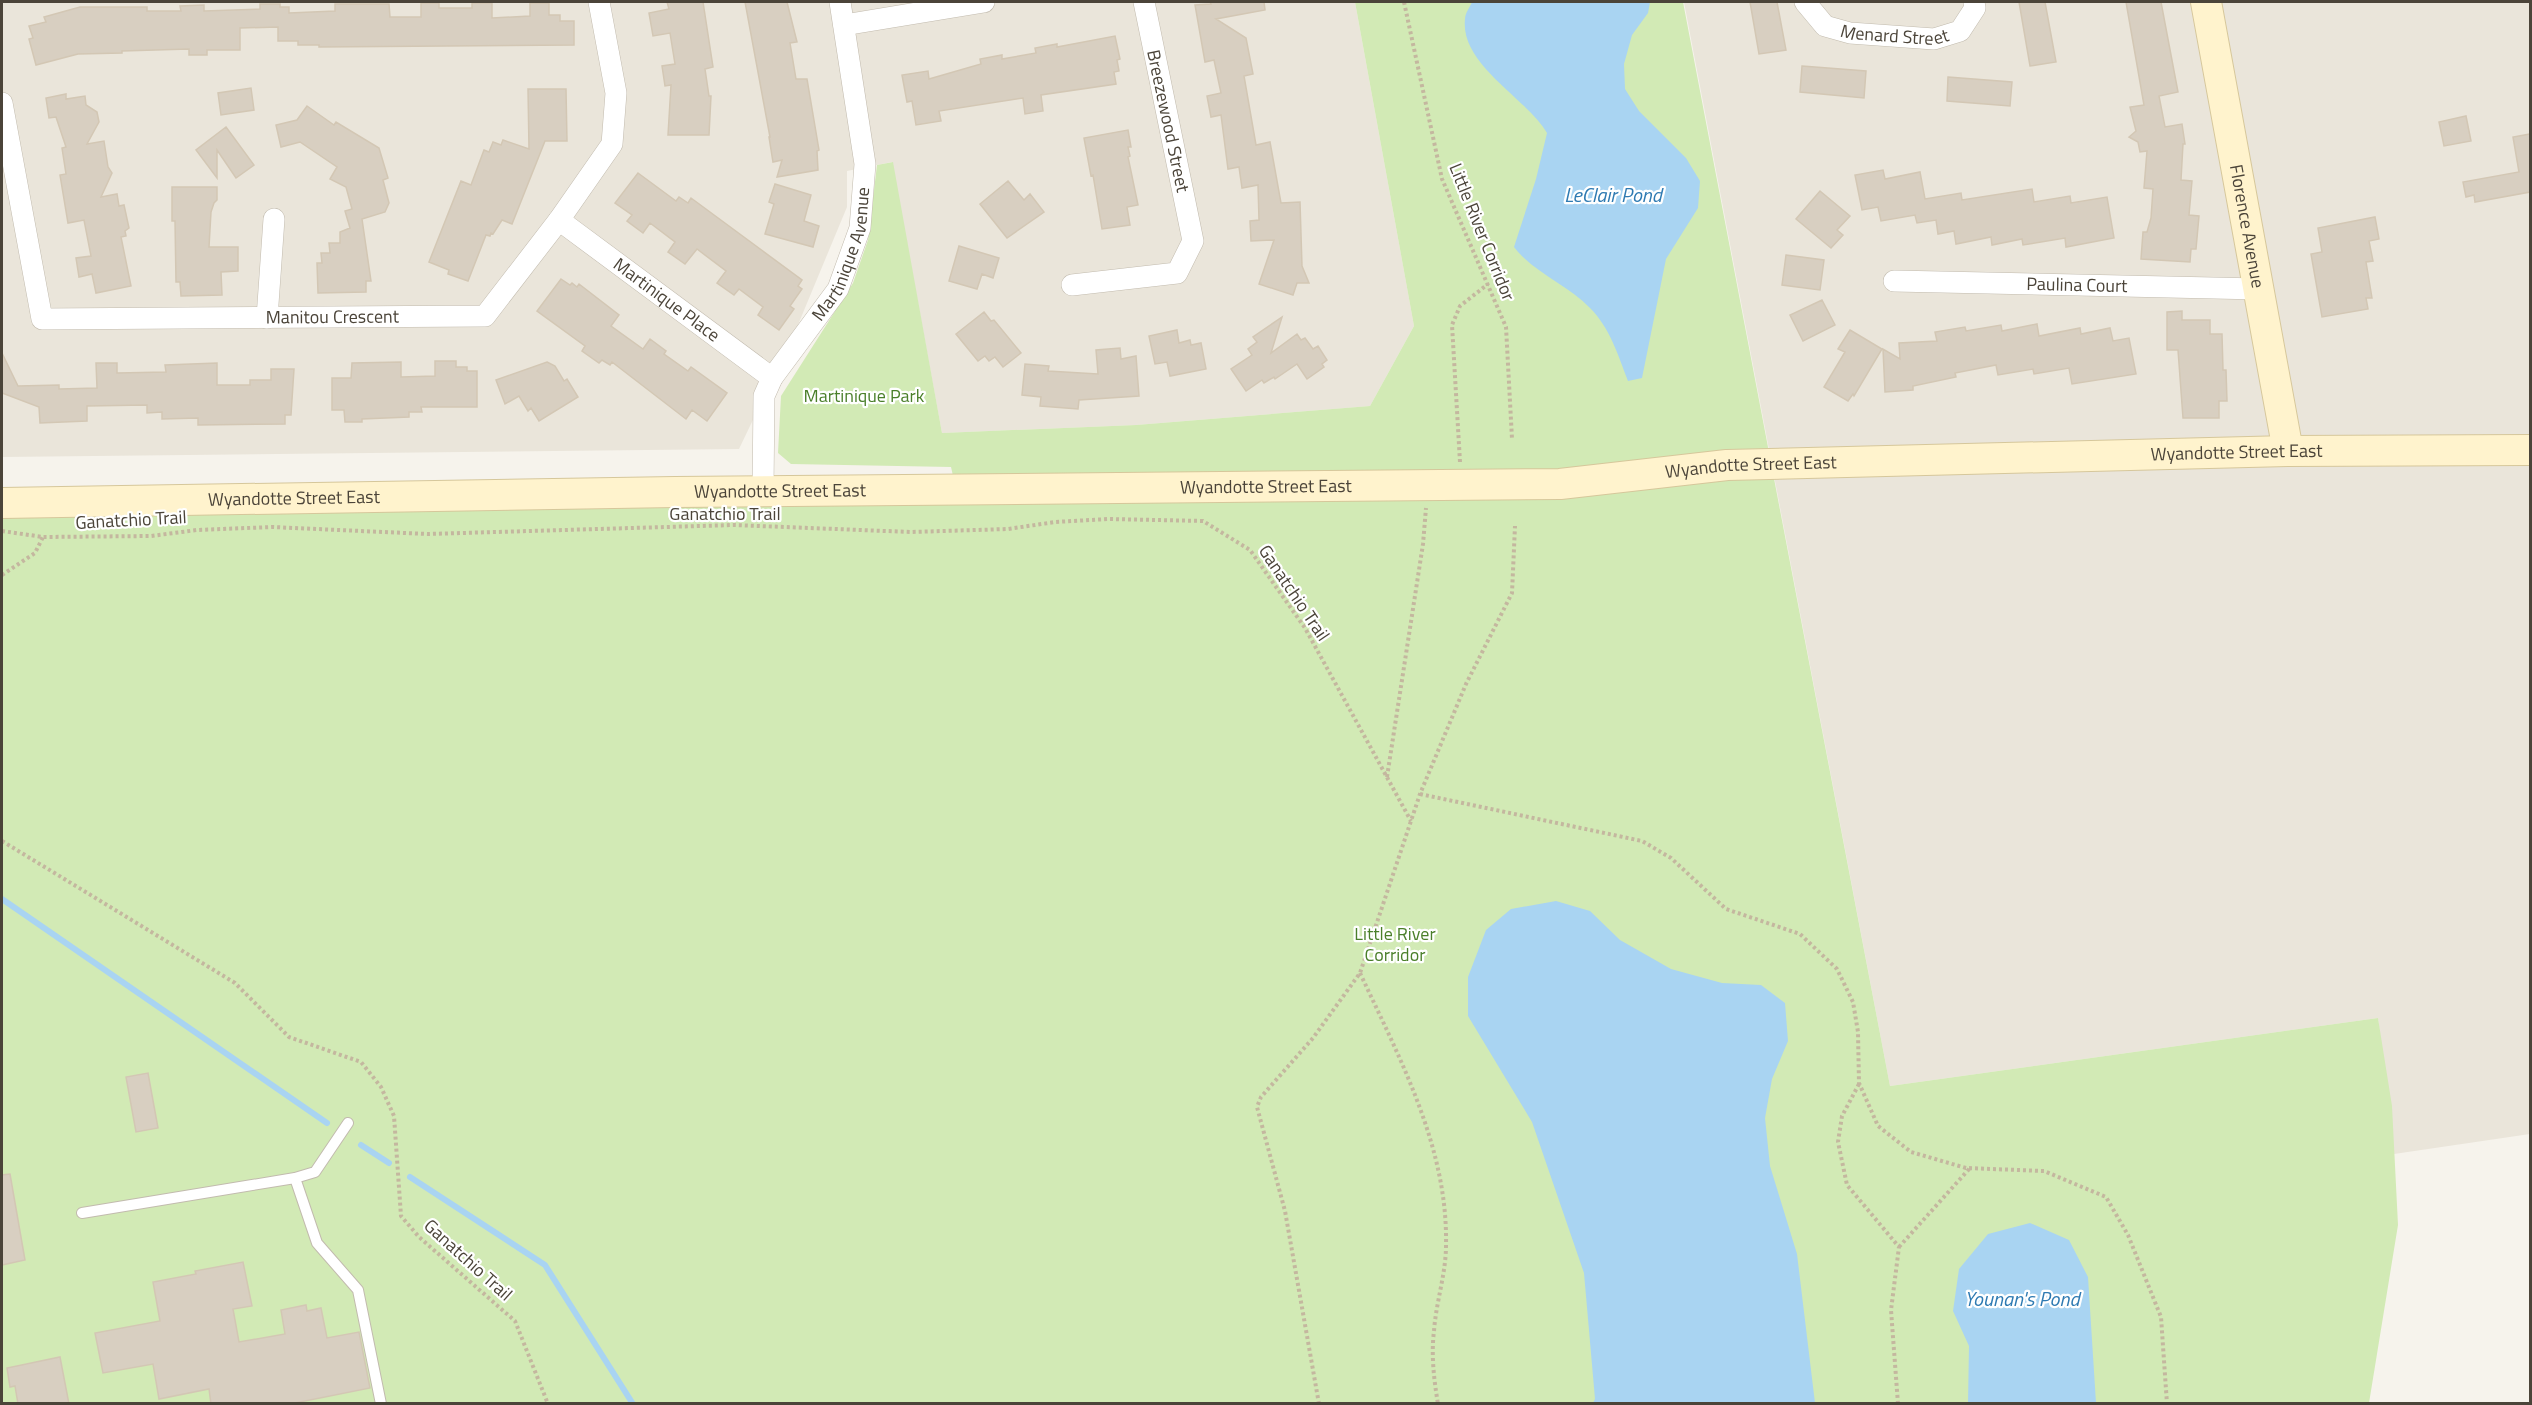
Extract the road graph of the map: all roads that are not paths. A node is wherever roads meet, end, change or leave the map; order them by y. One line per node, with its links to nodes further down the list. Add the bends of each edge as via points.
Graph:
1 (599, 2): 11 (street, Manitou Crescent, via 616,93 612,144)
2 (840, 2): 8 (street, Martinique Avenue)
3 (984, 2): 8 (street)
4 (1143, 2): 13 (street, Breezewood Street, via 1193,241 1177,273)
5 (1805, 2): 6 (street, Menard Street, via 1826,26 1850,33 1934,39 1960,31 1975,8)
6 (1974, 2)
7 (2206, 2): 14 (street, Florence Avenue)
8 (844, 25): 16 (street, Martinique Avenue, via 865,164 860,228 837,289)
9 (2, 103): 15 (street, Manitou Crescent, via 42,319)
10 (274, 219): 15 (street)
11 (559, 220): 15 (street, Manitou Crescent, via 485,316); 16 (street, Martinique Place)
12 (1894, 281): 14 (street, Paulina Court)
13 (1072, 285)
14 (2259, 289): 18 (street, Florence Avenue)
15 (267, 318)
16 (772, 378): 19 (street, Martinique Avenue, via 764,396)
17 (2530, 450): 18 (street, Wyandotte Street East)
18 (2288, 451): 19 (street, Wyandotte Street East, via 1727,465 1560,484)
19 (764, 491): 20 (street, Wyandotte Street East)
20 (2, 503)
21 (348, 1123): 22 (lane, via 315,1172)
22 (295, 1178): 23 (lane); 24 (lane, via 317,1243 358,1290)
23 (82, 1213)
24 (381, 1404)

